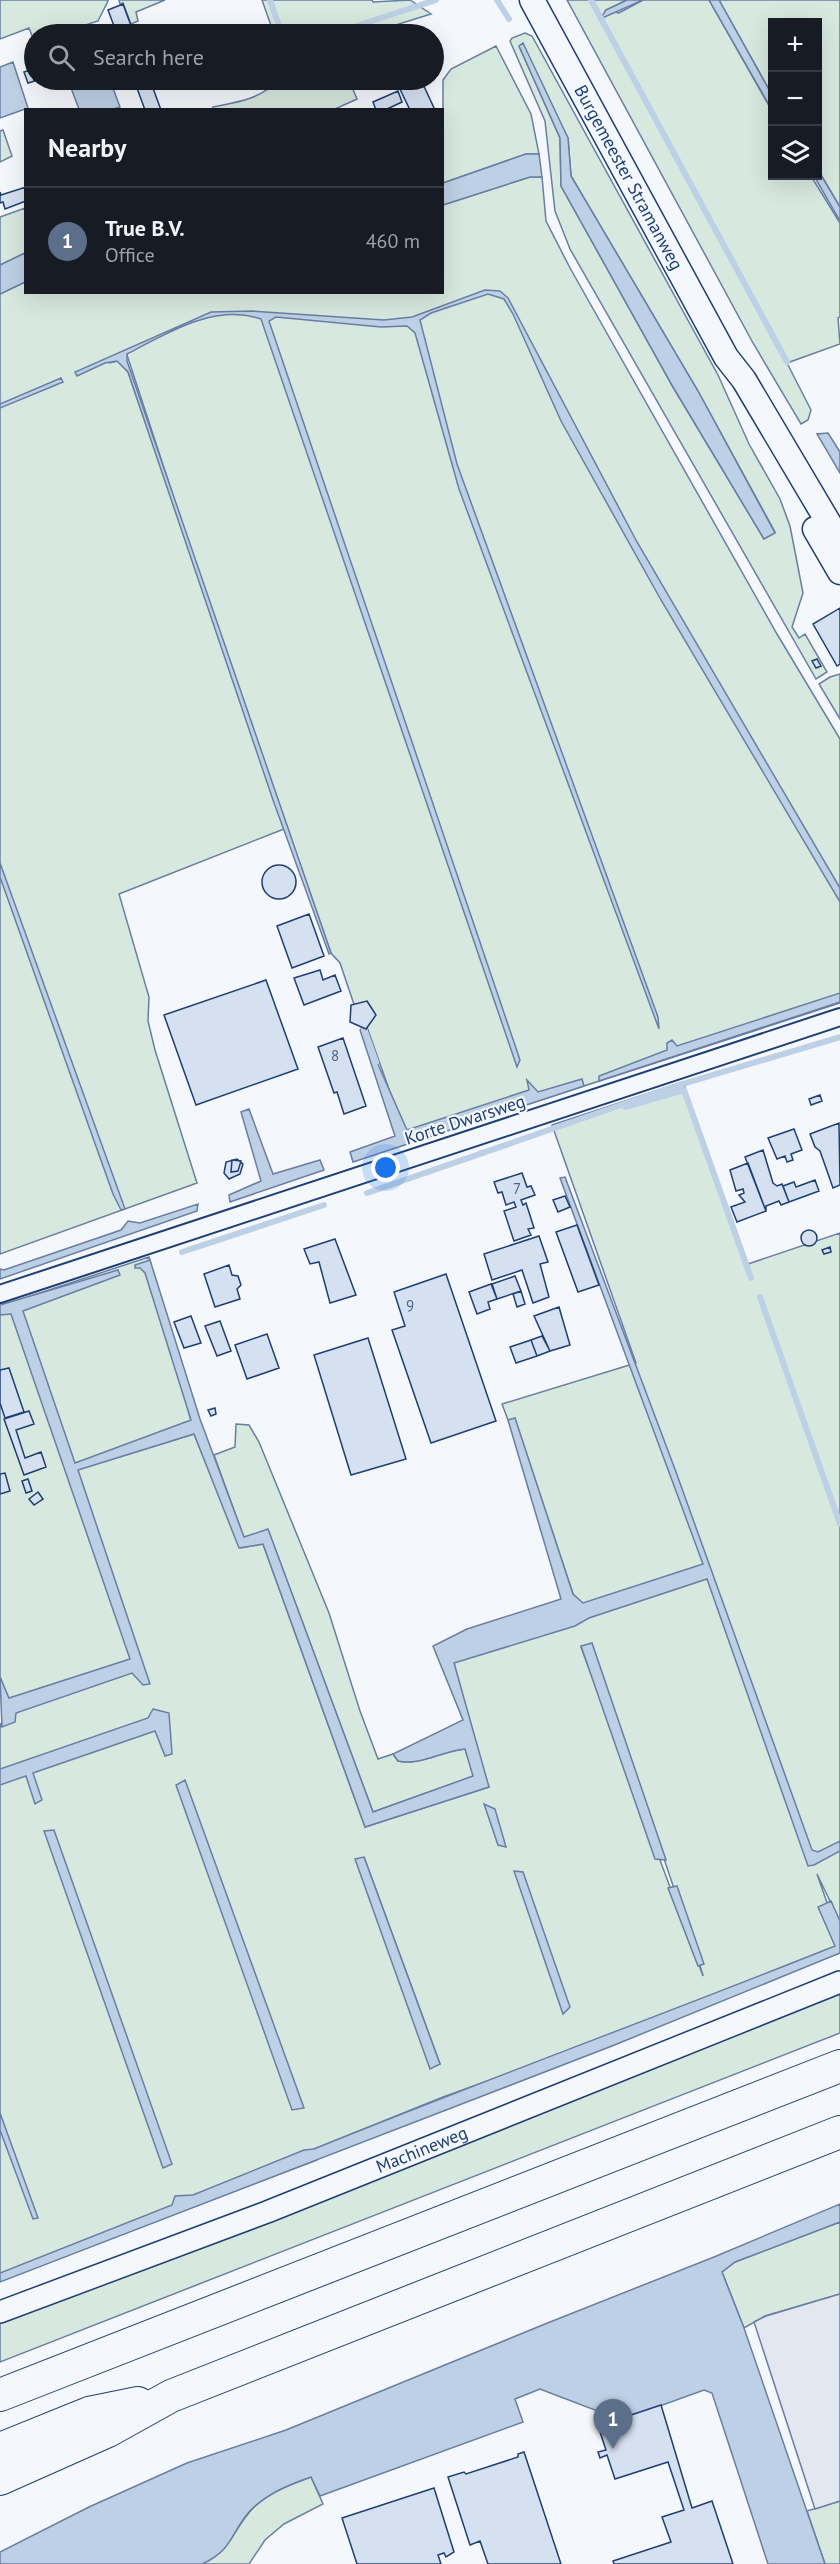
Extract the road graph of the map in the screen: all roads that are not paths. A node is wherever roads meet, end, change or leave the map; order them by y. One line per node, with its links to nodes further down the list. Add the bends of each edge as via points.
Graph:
1 (531, 0): 2 (main road, Burgemeester Stramanweg)
2 (726, 357): 3 (main road, Burgemeester Stramanweg, via 744,380); 4 (main road, Burgemeester Stramanweg, via 733,389)
3 (840, 542)
4 (840, 572)
5 (840, 1017): 6 (street, Korte Dwarsweg)
6 (0, 1294)
7 (840, 1982): 10 (street, Machineweg, via 267,2212)
8 (840, 2066): 11 (highway)
9 (840, 2132): 12 (highway)
10 (0, 2312)
11 (0, 2395)
12 (171, 2396): 13 (highway, via 89,2414); 14 (highway, via 108,2431)
13 (0, 2450)
14 (0, 2480)

